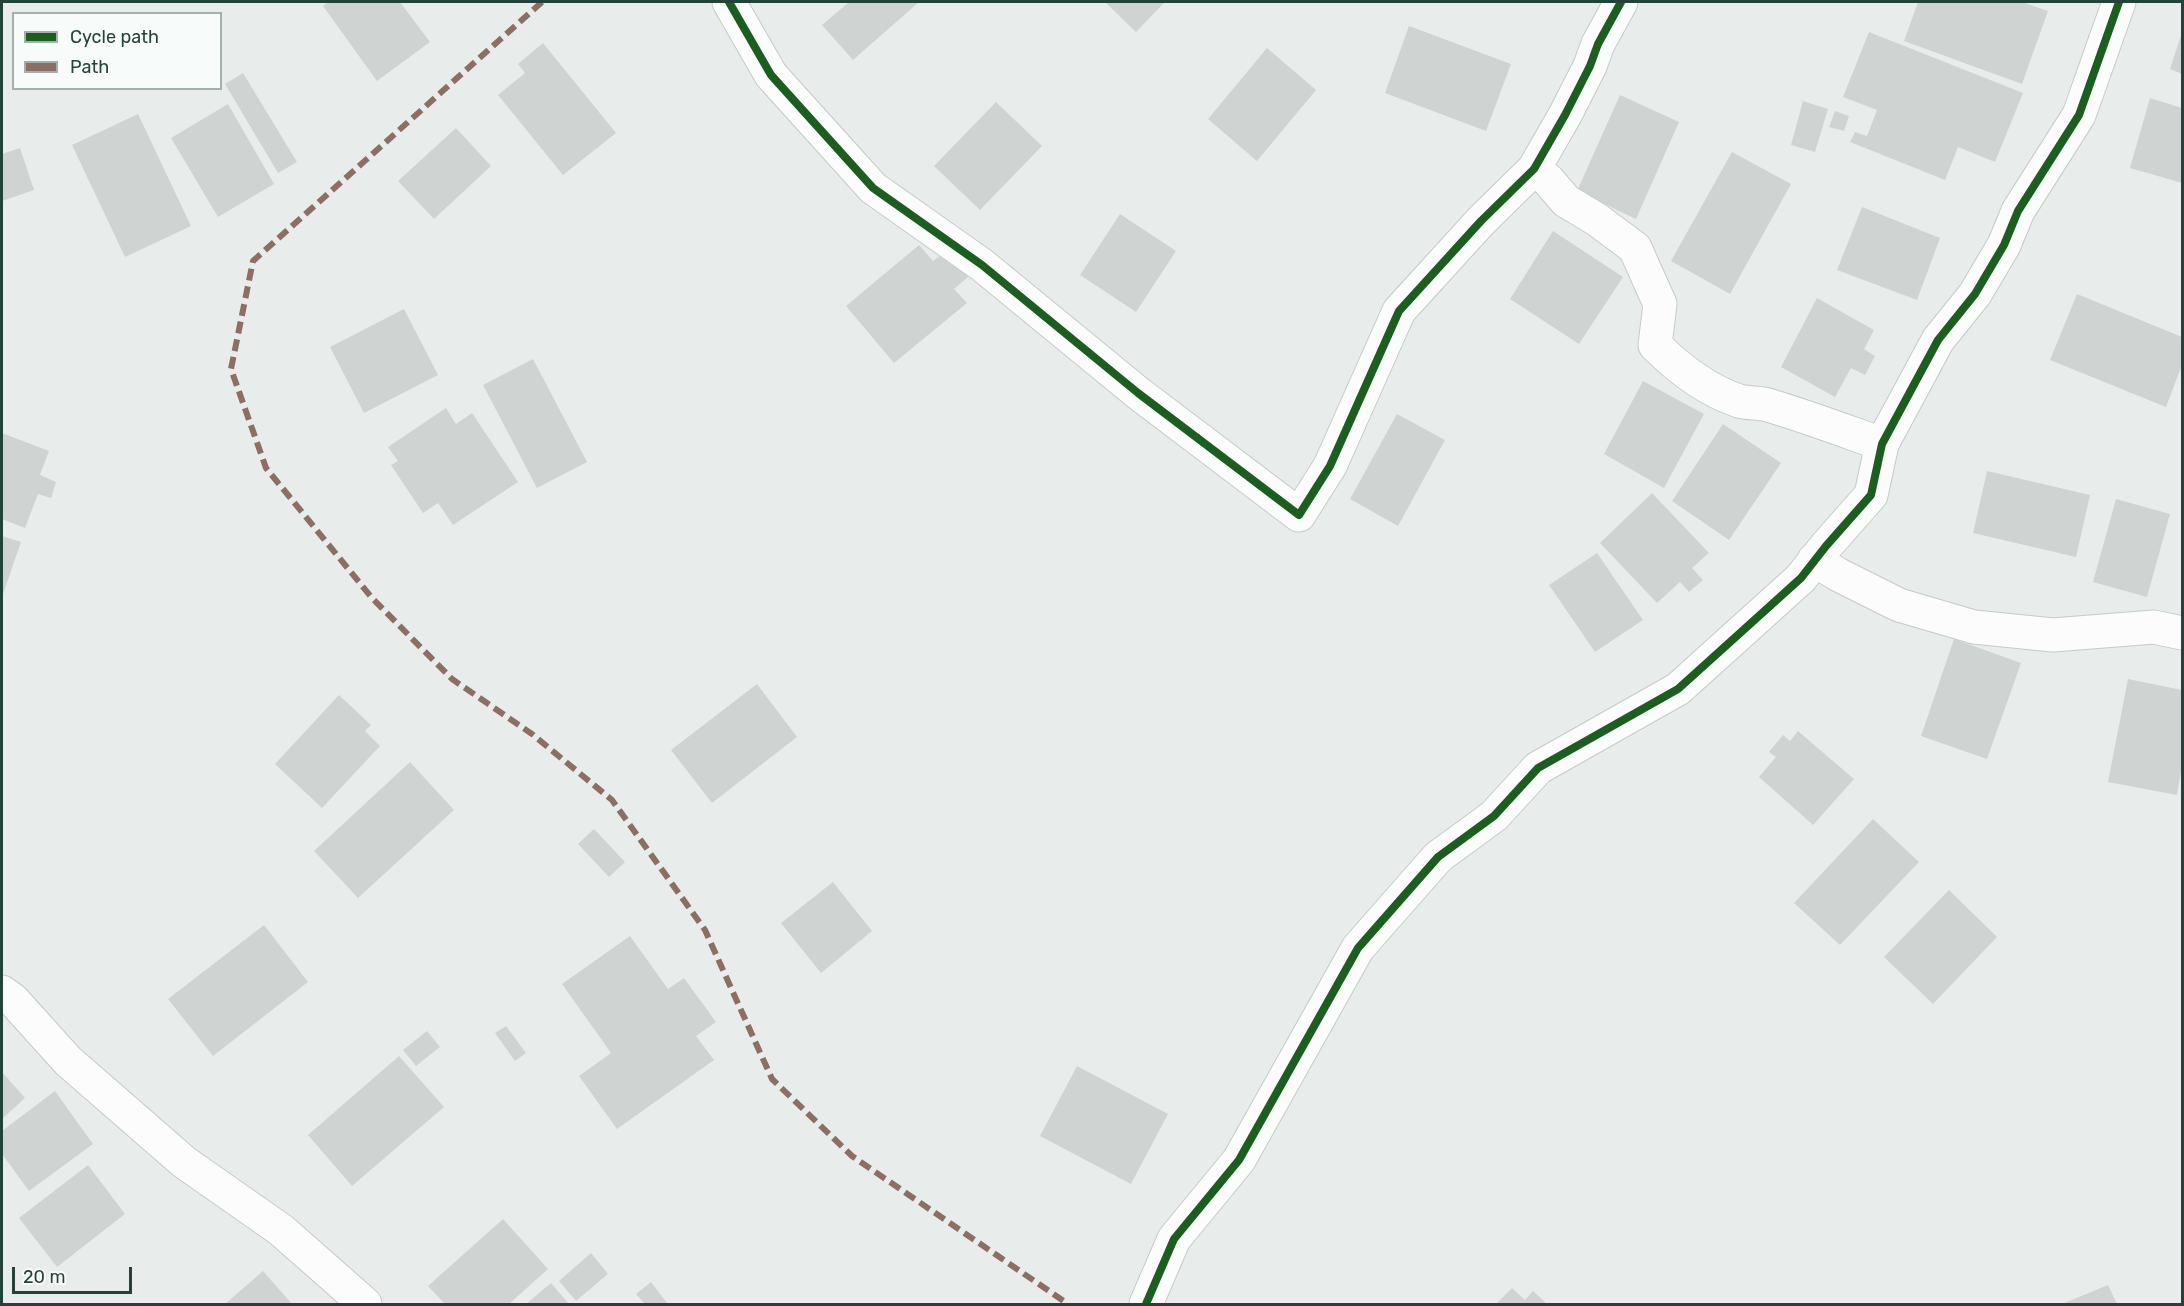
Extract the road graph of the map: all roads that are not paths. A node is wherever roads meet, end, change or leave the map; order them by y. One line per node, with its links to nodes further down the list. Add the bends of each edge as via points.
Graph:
1 (729, 2): 4 (street, via 771,75 873,188 982,265 1138,393 1299,515 1330,466 1399,311 1481,220)
2 (1621, 2): 4 (street)
3 (2119, 2): 5 (street, via 2079,115 2018,211 2004,245 1975,294 1938,340)
4 (1534, 169): 5 (street, via 1566,201 1635,248 1660,304 1654,345 1673,363 1697,381 1742,402 1768,404)
5 (1882, 444): 6 (street, via 1871,495)
6 (1814, 560): 7 (street, via 1899,605 1974,627 2054,634 2154,627); 10 (street, via 1801,578 1678,689 1538,768 1494,816 1438,857 1358,948 1239,1160 1173,1239)
7 (2182, 633)
8 (2, 992): 9 (street, via 68,1061 184,1162 281,1230)
9 (365, 1305)
10 (1146, 1305)

